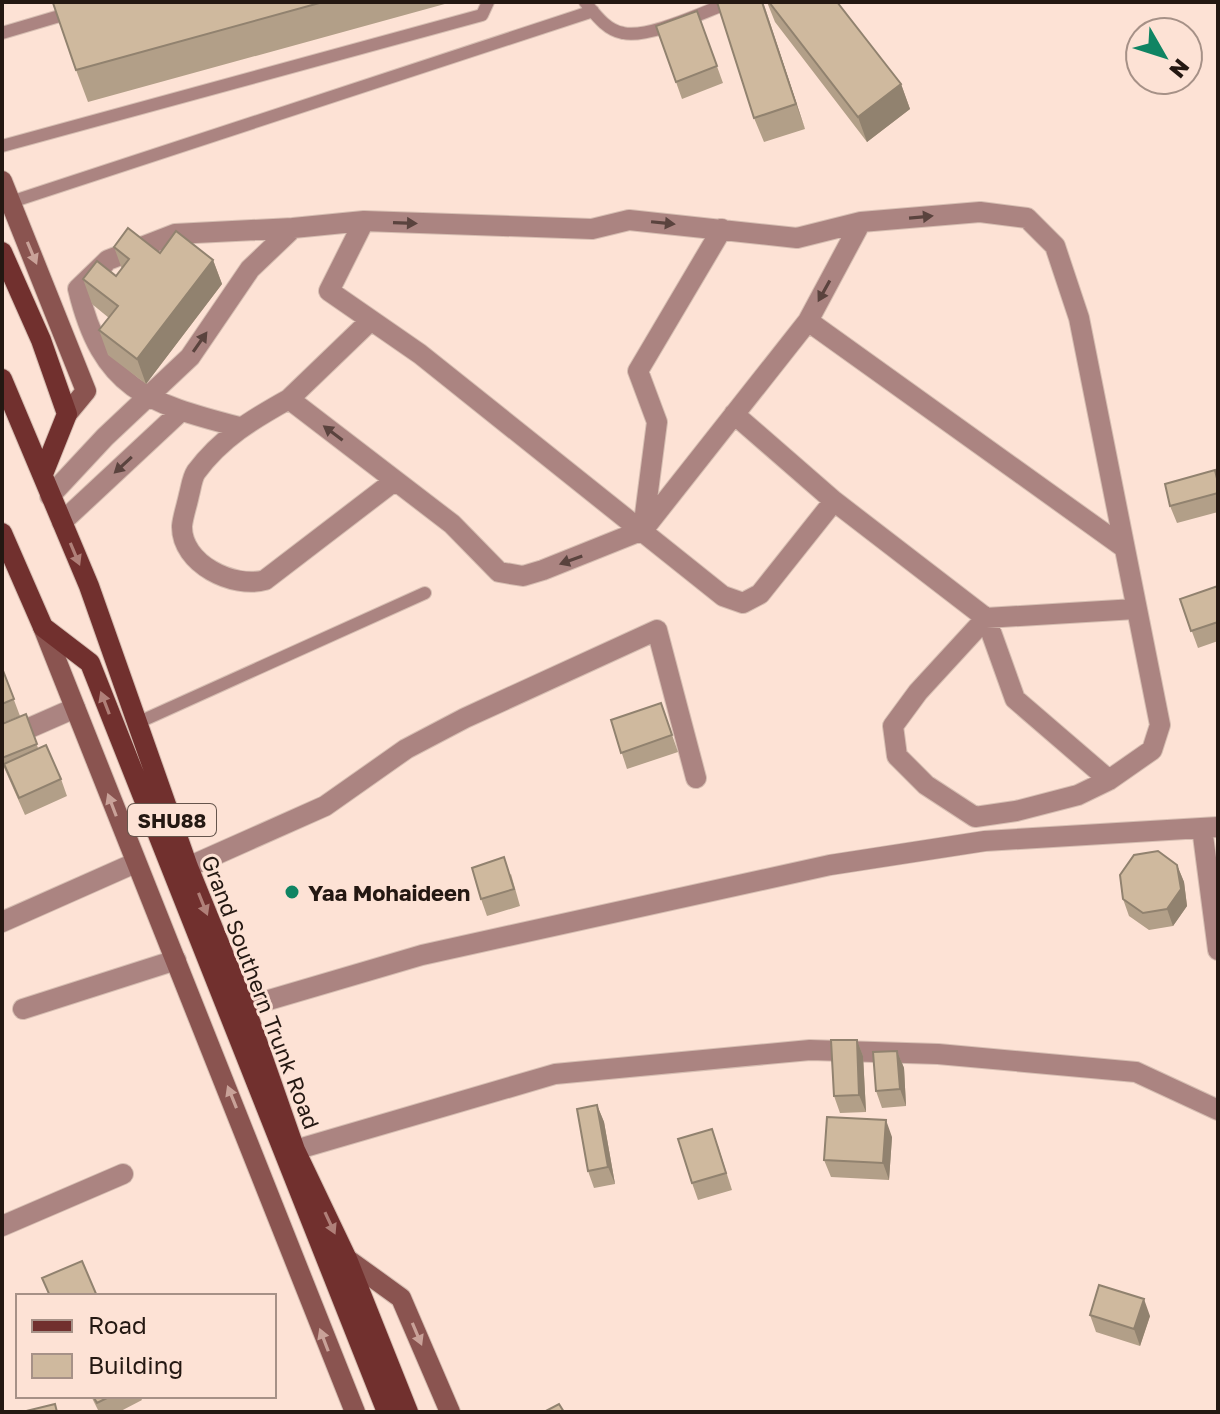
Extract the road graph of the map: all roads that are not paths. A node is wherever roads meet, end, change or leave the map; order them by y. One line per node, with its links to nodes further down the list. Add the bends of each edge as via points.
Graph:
1 (488, 2): 6 (lane, via 482,15)
2 (731, 2): 4 (lane, via 645,32 623,34)
3 (92, 6): 5 (lane)
4 (589, 7): 8 (lane)
5 (2, 33)
6 (2, 146)
7 (2, 181): 8 (street)
8 (11, 202): 20 (street, one-way to 20, via 86,391)
9 (364, 221): 11 (street); 12 (street, one-way to 12, via 592,229 629,220); 15 (street, via 329,291)
10 (861, 222): 12 (street, via 797,238); 14 (street, one-way to 14); 30 (street, one-way to 30, via 980,212 1027,218 1055,246 1079,318)
11 (293, 228): 17 (street, one-way to 11, via 190,357 250,269); 17 (street, via 175,234 108,260 78,289 85,317 110,367)
12 (722, 229): 28 (street, via 638,371 657,422)
13 (2, 252): 20 (main road)
14 (808, 321): 21 (street); 30 (street)
15 (369, 322): 18 (street); 28 (street, via 420,354)
16 (2, 379): 23 (main road, Grand Southern Trunk Road / SHU88)
17 (147, 398): 19 (street); 25 (street)
18 (289, 399): 22 (street); 24 (street, one-way to 18)
19 (180, 412): 22 (street); 27 (street, one-way to 27)
20 (67, 414): 23 (main road)
21 (734, 414): 26 (street); 28 (street)
22 (239, 427): 24 (street, via 194,474 182,528 189,548 210,569 235,582 265,580)
23 (43, 474): 25 (main road, Grand Southern Trunk Road / SHU88)
24 (393, 482): 28 (street, one-way to 24, via 543,570 510,575 491,566 452,524)
25 (50, 496): 27 (main road, Grand Southern Trunk Road / SHU88)
26 (834, 501): 28 (street, via 760,594 743,603 723,596); 33 (street)
27 (62, 522): 36 (main road, Grand Southern Trunk Road / SHU88, one-way to 36)
28 (643, 530)
29 (2, 533): 34 (main road, SHU88)
30 (1122, 546): 32 (street)
31 (425, 593): 36 (lane)
32 (1135, 609): 33 (street); 39 (street, via 1160,725 1152,750)
33 (986, 618): 39 (street, via 1015,699); 39 (street, via 893,726 897,756 926,785 975,817 1078,795)
34 (43, 627): 35 (street); 53 (main road, SHU88, one-way to 34, via 329,1270 90,663)
35 (75, 708): 37 (street); 41 (street, one-way to 35)
36 (137, 723): 42 (main road, Grand Southern Trunk Road / SHU88)
37 (2, 740)
38 (696, 778): 42 (street, via 657,630 465,718 406,749 325,806)
39 (1109, 780)
40 (1210, 828): 44 (street); 46 (street, via 985,841 830,865 422,955)
41 (135, 863): 43 (street); 45 (street)
42 (188, 867): 46 (main road, Grand Southern Trunk Road / SHU88, one-way to 46)
43 (2, 922)
44 (1218, 950)
45 (176, 960): 47 (street); 54 (street, one-way to 45)
46 (245, 1007): 49 (main road, Grand Southern Trunk Road / SHU88)
47 (23, 1009)
48 (1218, 1110): 49 (street, via 1136,1072 938,1054 810,1050 555,1074)
49 (295, 1150): 52 (main road, Grand Southern Trunk Road / SHU88, one-way to 52)
50 (123, 1174): 51 (street)
51 (2, 1226)
52 (347, 1259): 53 (main road, SHU88); 57 (street, one-way to 57, via 401,1298)
53 (369, 1342): 55 (main road, SHU88); 56 (main road, SHU88)
54 (355, 1412)
55 (387, 1412)
56 (408, 1412)
57 (450, 1412)

